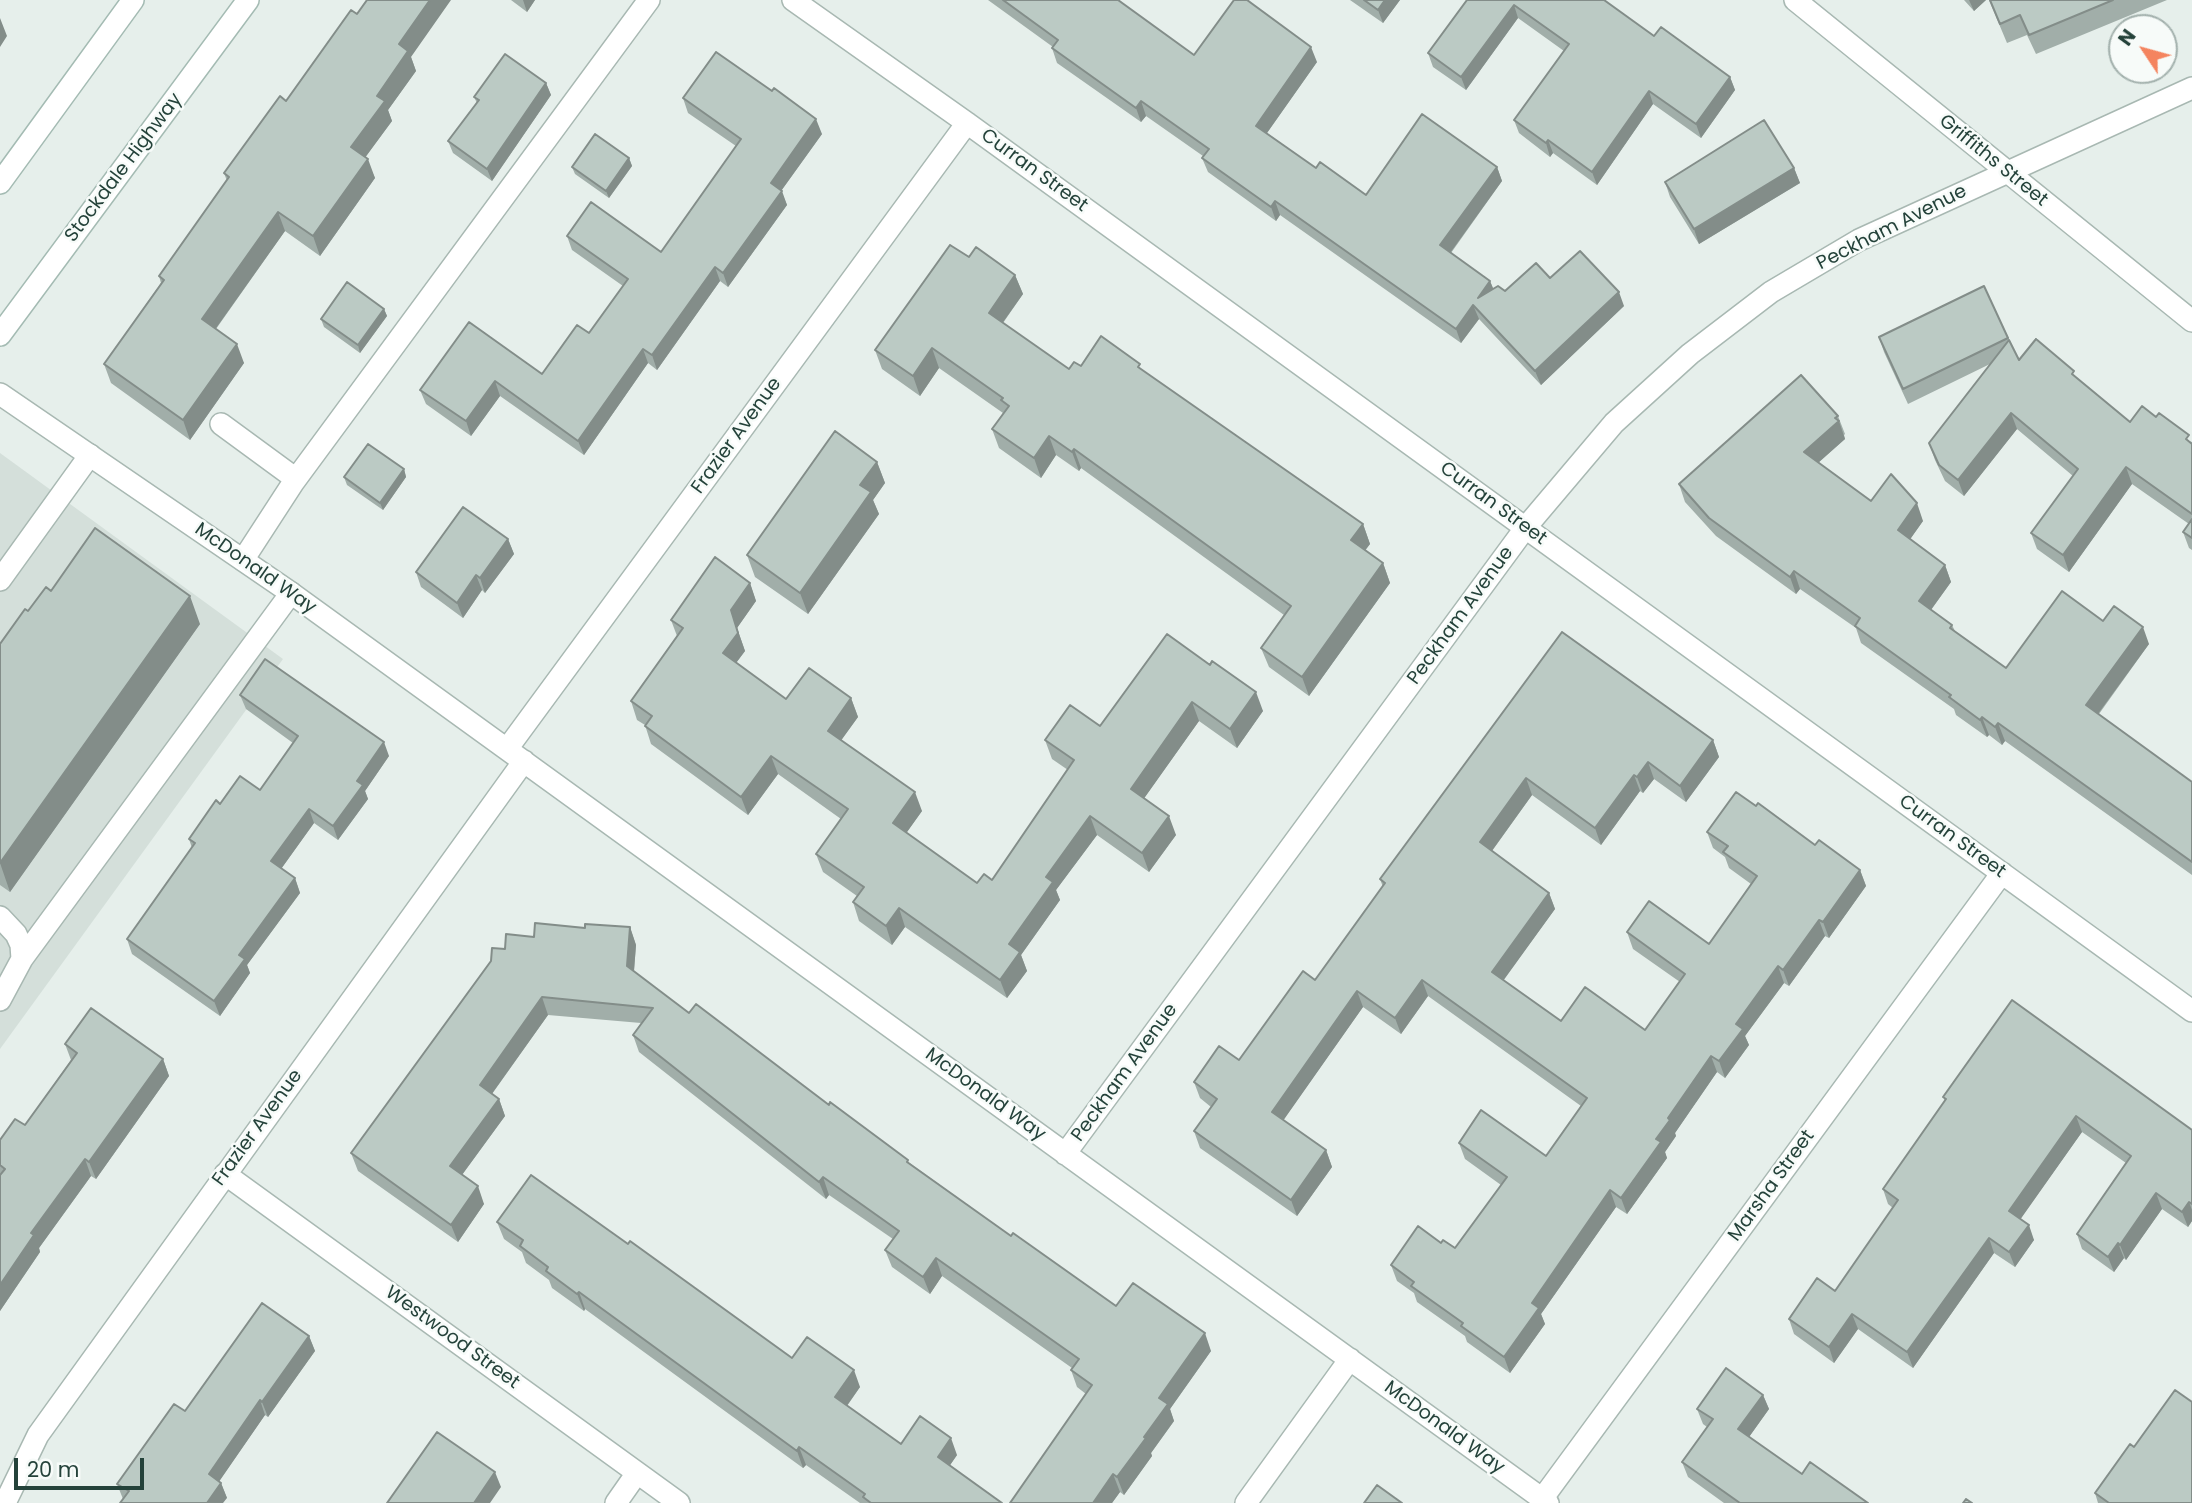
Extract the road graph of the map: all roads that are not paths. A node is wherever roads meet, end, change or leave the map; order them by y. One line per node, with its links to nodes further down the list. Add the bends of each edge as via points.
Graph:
1 (133, 0): 9 (street)
2 (248, 0): 11 (street, Stockdale Highway)
3 (649, 0): 15 (street)
4 (793, 0): 7 (street, Curran Street)
5 (1795, 0): 8 (street, Griffiths Street)
6 (2192, 88): 8 (street, Peckham Avenue)
7 (967, 123): 16 (street, Curran Street); 20 (street, Frazier Avenue)
8 (2007, 172): 10 (street, Griffiths Street); 16 (street, Peckham Avenue, via 1860,240 1771,292 1690,354 1614,423)
9 (0, 183)
10 (2192, 321)
11 (0, 335)
12 (0, 394): 14 (street, McDonald Way)
13 (221, 424): 15 (street)
14 (90, 455): 17 (street, McDonald Way); 18 (street)
15 (296, 479): 17 (street)
16 (1525, 527): 21 (street, Curran Street); 26 (street, Peckham Avenue)
17 (243, 560): 19 (street, McDonald Way)
18 (0, 579)
19 (291, 593): 20 (street, McDonald Way); 23 (street)
20 (515, 755): 26 (street, McDonald Way); 27 (street, Frazier Avenue)
21 (2002, 873): 25 (street, Curran Street); 30 (street, Marsha Street)
22 (0, 917): 23 (street, via 22,945)
23 (22, 959): 24 (street)
24 (0, 1000)
25 (2192, 1011)
26 (1065, 1154): 28 (street, McDonald Way)
27 (225, 1174): 29 (street, Westwood Street); 31 (street, Frazier Avenue, via 38,1435)
28 (1350, 1360): 30 (street, McDonald Way); 34 (street)
29 (637, 1473): 32 (street); 33 (street, Westwood Street)
30 (1545, 1501)
31 (5, 1503)
32 (615, 1503)
33 (679, 1503)
34 (1246, 1503)

